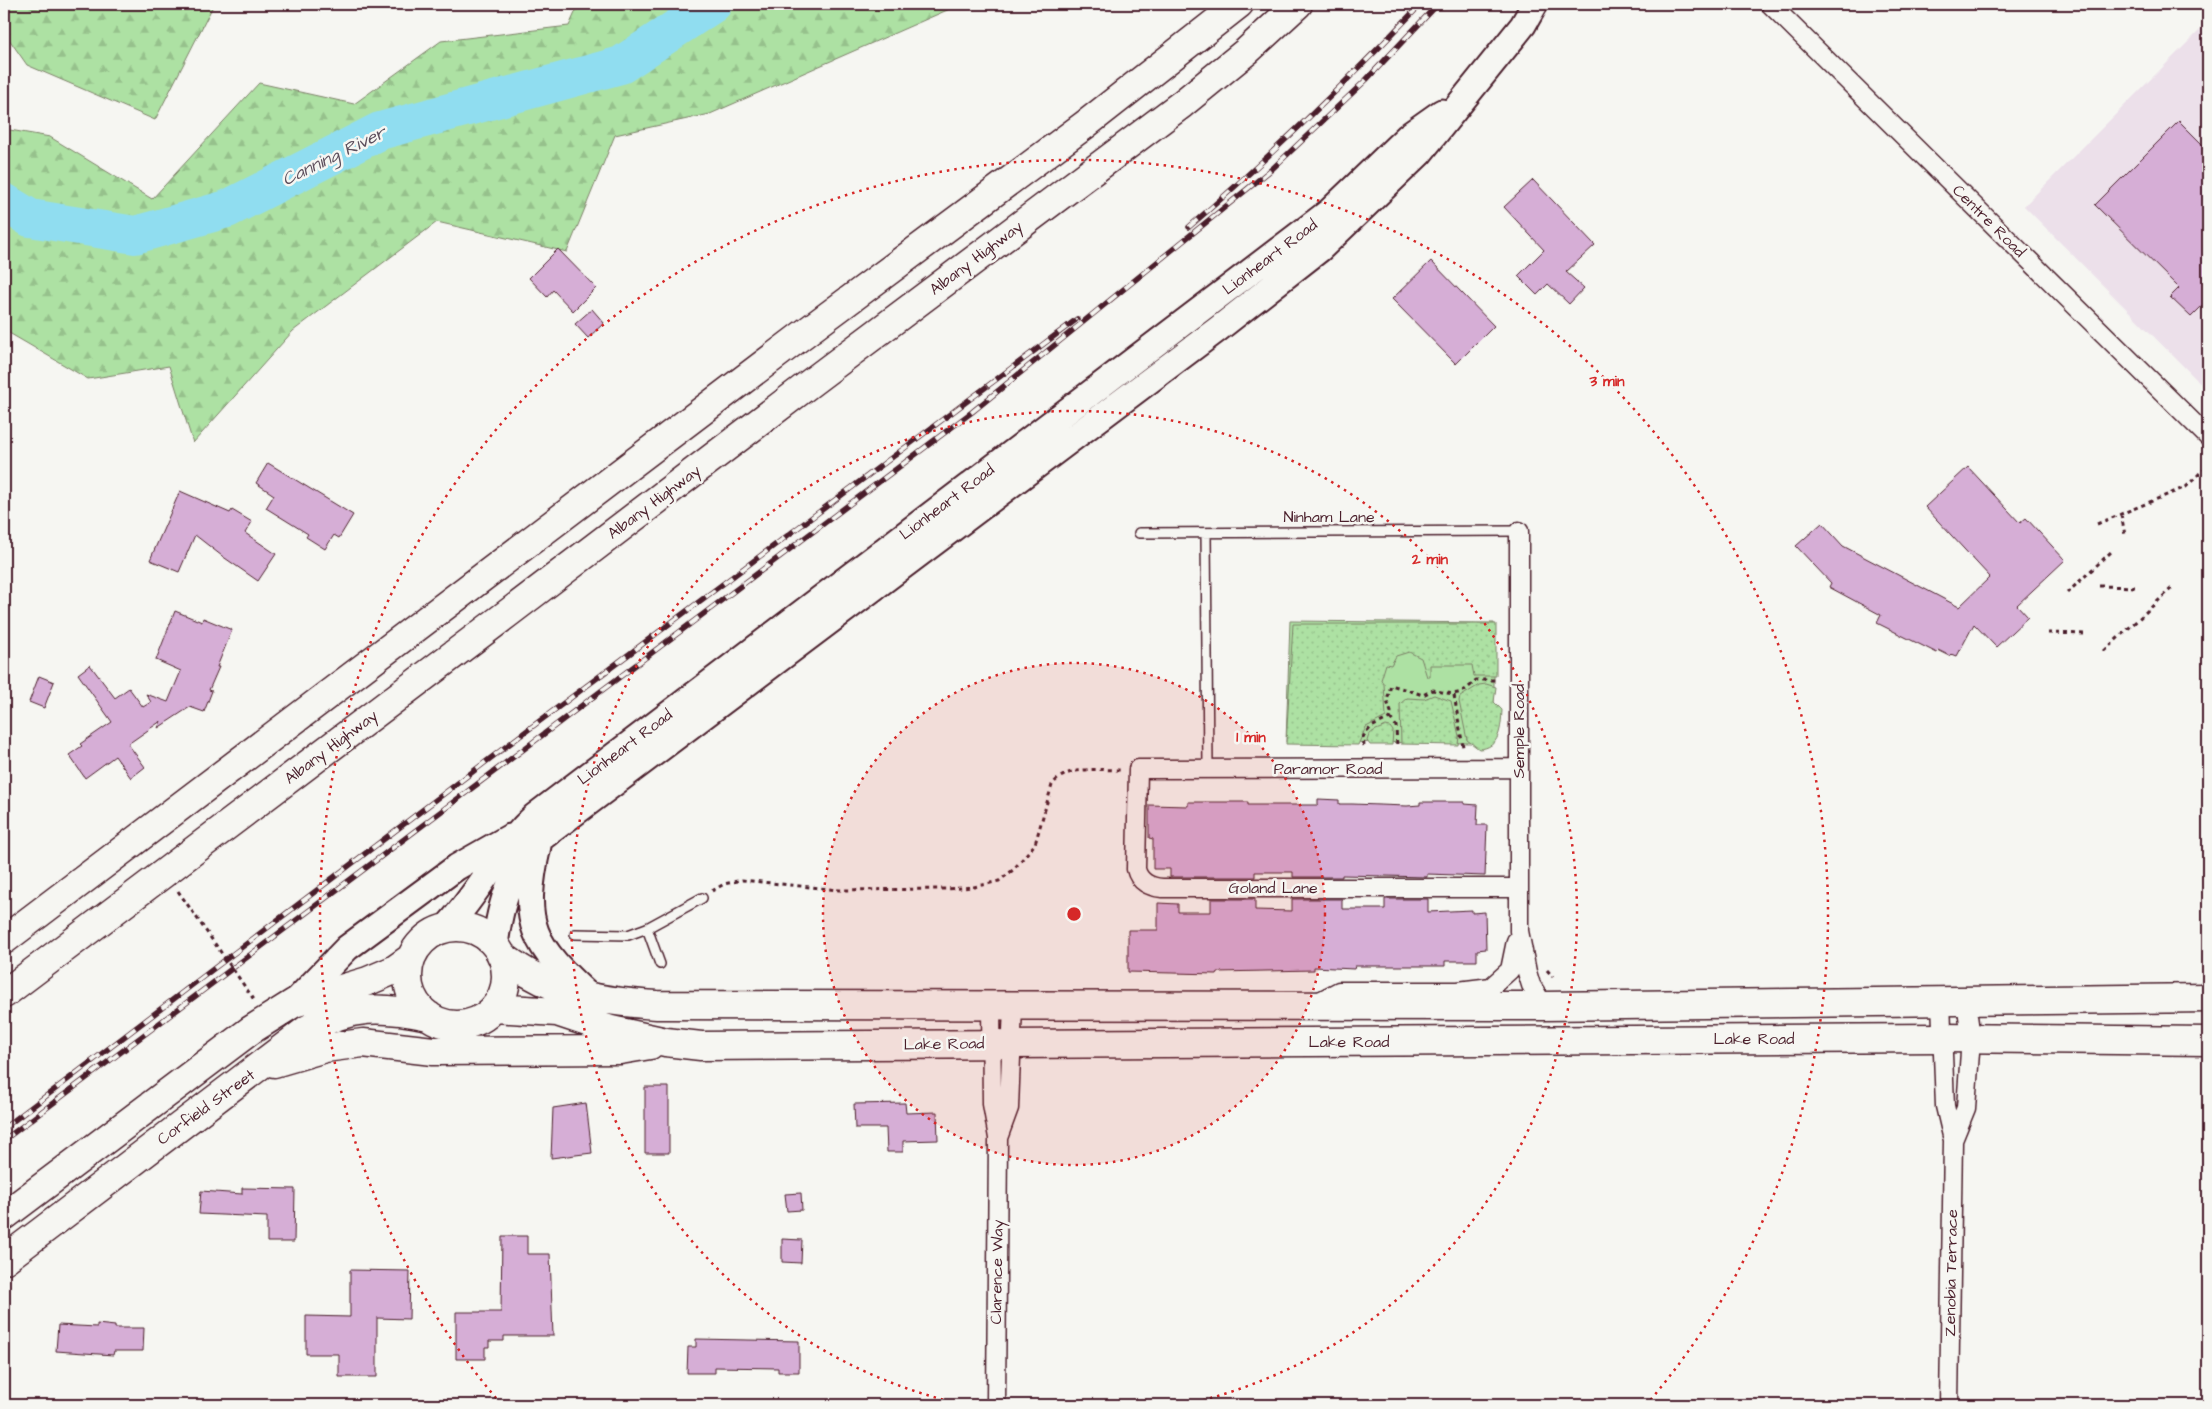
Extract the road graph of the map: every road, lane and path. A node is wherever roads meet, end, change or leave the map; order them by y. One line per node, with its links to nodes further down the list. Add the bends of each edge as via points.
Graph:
1 (1239, 4): 7 (main road, via 1086,124)
2 (1298, 4): 8 (main road, Albany Highway, via 1182,104)
3 (1554, 4): 5 (main road, Lionheart Road)
4 (1770, 4): 9 (street, Centre Road)
5 (1529, 14): 6 (main road, Lionheart Road)
6 (1467, 93): 34 (main road, Lionheart Road, via 1408,136 1330,210); 35 (main road, Lionheart Road, via 1420,153 1320,249)
7 (785, 349): 8 (main road); 36 (main road)
8 (813, 380): 40 (main road, Albany Highway)
9 (2208, 437)
10 (2203, 470): 11 (path, via 2186,487)
11 (2121, 514): 12 (path); 16 (path)
12 (2097, 524)
13 (1519, 531): 15 (lane, Ninham Lane); 31 (street, Semple Road)
14 (1139, 533): 15 (lane, Ninham Lane)
15 (1206, 533): 33 (lane)
16 (2125, 535)
17 (2111, 552): 21 (path)
18 (2099, 586): 19 (path)
19 (2138, 586)
20 (2172, 588): 24 (path)
21 (2067, 593)
22 (2048, 634): 23 (path)
23 (2087, 634)
24 (2104, 651)
25 (1498, 680): 26 (path, via 1476,680 1465,692)
26 (1454, 695): 27 (path, via 1433,690 1423,695 1391,685 1388,701); 29 (path)
27 (1390, 718): 28 (path, via 1371,727 1363,737); 30 (path, via 1396,726)
28 (1364, 746)
29 (1463, 747)
30 (1397, 748)
31 (1518, 768): 33 (street, Paramor Road); 37 (street, Semple Road)
32 (1138, 769): 33 (street, Paramor Road); 37 (street, Goland Lane, via 1136,869 1141,880 1153,888); 39 (path, via 1072,771 1056,779 1035,844 999,881 946,889 839,890 742,880 724,884)
33 (1208, 769)
34 (516, 833): 41 (main road, Lionheart Road, via 461,912); 54 (main road, via 457,867 347,948)
35 (540, 839): 46 (main road, Lionheart Road, via 510,883 501,907); 50 (main road, via 532,875 533,925 553,961)
36 (95, 871): 40 (main road); 45 (main road)
37 (1519, 888): 43 (street, Semple Road)
38 (177, 890): 52 (path)
39 (702, 898): 42 (lane)
40 (121, 906): 49 (main road, Albany Highway)
41 (446, 928): 46 (main road, via 473,930 485,936); 47 (main road, via 425,939)
42 (647, 928): 44 (lane, via 628,935); 48 (lane)
43 (1519, 931): 56 (street, Semple Road, via 1510,970 1491,988 1339,991); 57 (street, Semple Road, via 1531,985)
44 (575, 934)
45 (4, 940)
46 (498, 950): 50 (main road, via 540,981 563,991); 58 (main road, via 506,968 506,983)
47 (411, 958): 54 (main road, Corfield Street, via 394,970 368,981); 59 (main road, via 408,970 412,995)
48 (660, 964)
49 (4, 994)
50 (590, 997): 55 (main road, via 657,1005)
51 (2208, 998): 53 (main road)
52 (255, 1001)
53 (1953, 1002): 57 (main road); 60 (street, Zenobia Terrace); 61 (street, Zenobia Terrace)
54 (294, 1003): 67 (main road, Corfield Street, via 251,1030)
55 (1002, 1006): 56 (main road); 64 (street, Clarence Way)
56 (1312, 1006): 57 (main road)
57 (1544, 1006)
58 (494, 1008): 59 (main road, via 471,1023 456,1025 442,1023); 63 (main road, Lake Road, via 556,1012 611,1030)
59 (429, 1016): 65 (main road, Corfield Street, via 383,1008 347,1013 308,1029)
60 (1942, 1038): 61 (main road, Lake Road); 64 (main road, Lake Road); 66 (street, Zenobia Terrace, via 1945,1106)
61 (1971, 1038): 62 (main road, Lake Road); 66 (street, Zenobia Terrace, via 1966,1108)
62 (2208, 1041)
63 (666, 1042): 64 (main road, Lake Road, via 701,1046); 65 (main road, via 620,1050 567,1051 433,1051 363,1044 324,1048)
64 (1002, 1043): 69 (street, Clarence Way, via 1009,1108 998,1138)
65 (262, 1066): 68 (main road, Corfield Street)
66 (1953, 1140): 70 (street, Zenobia Terrace)
67 (4, 1216)
68 (4, 1260)
69 (996, 1405)
70 (1949, 1405)

